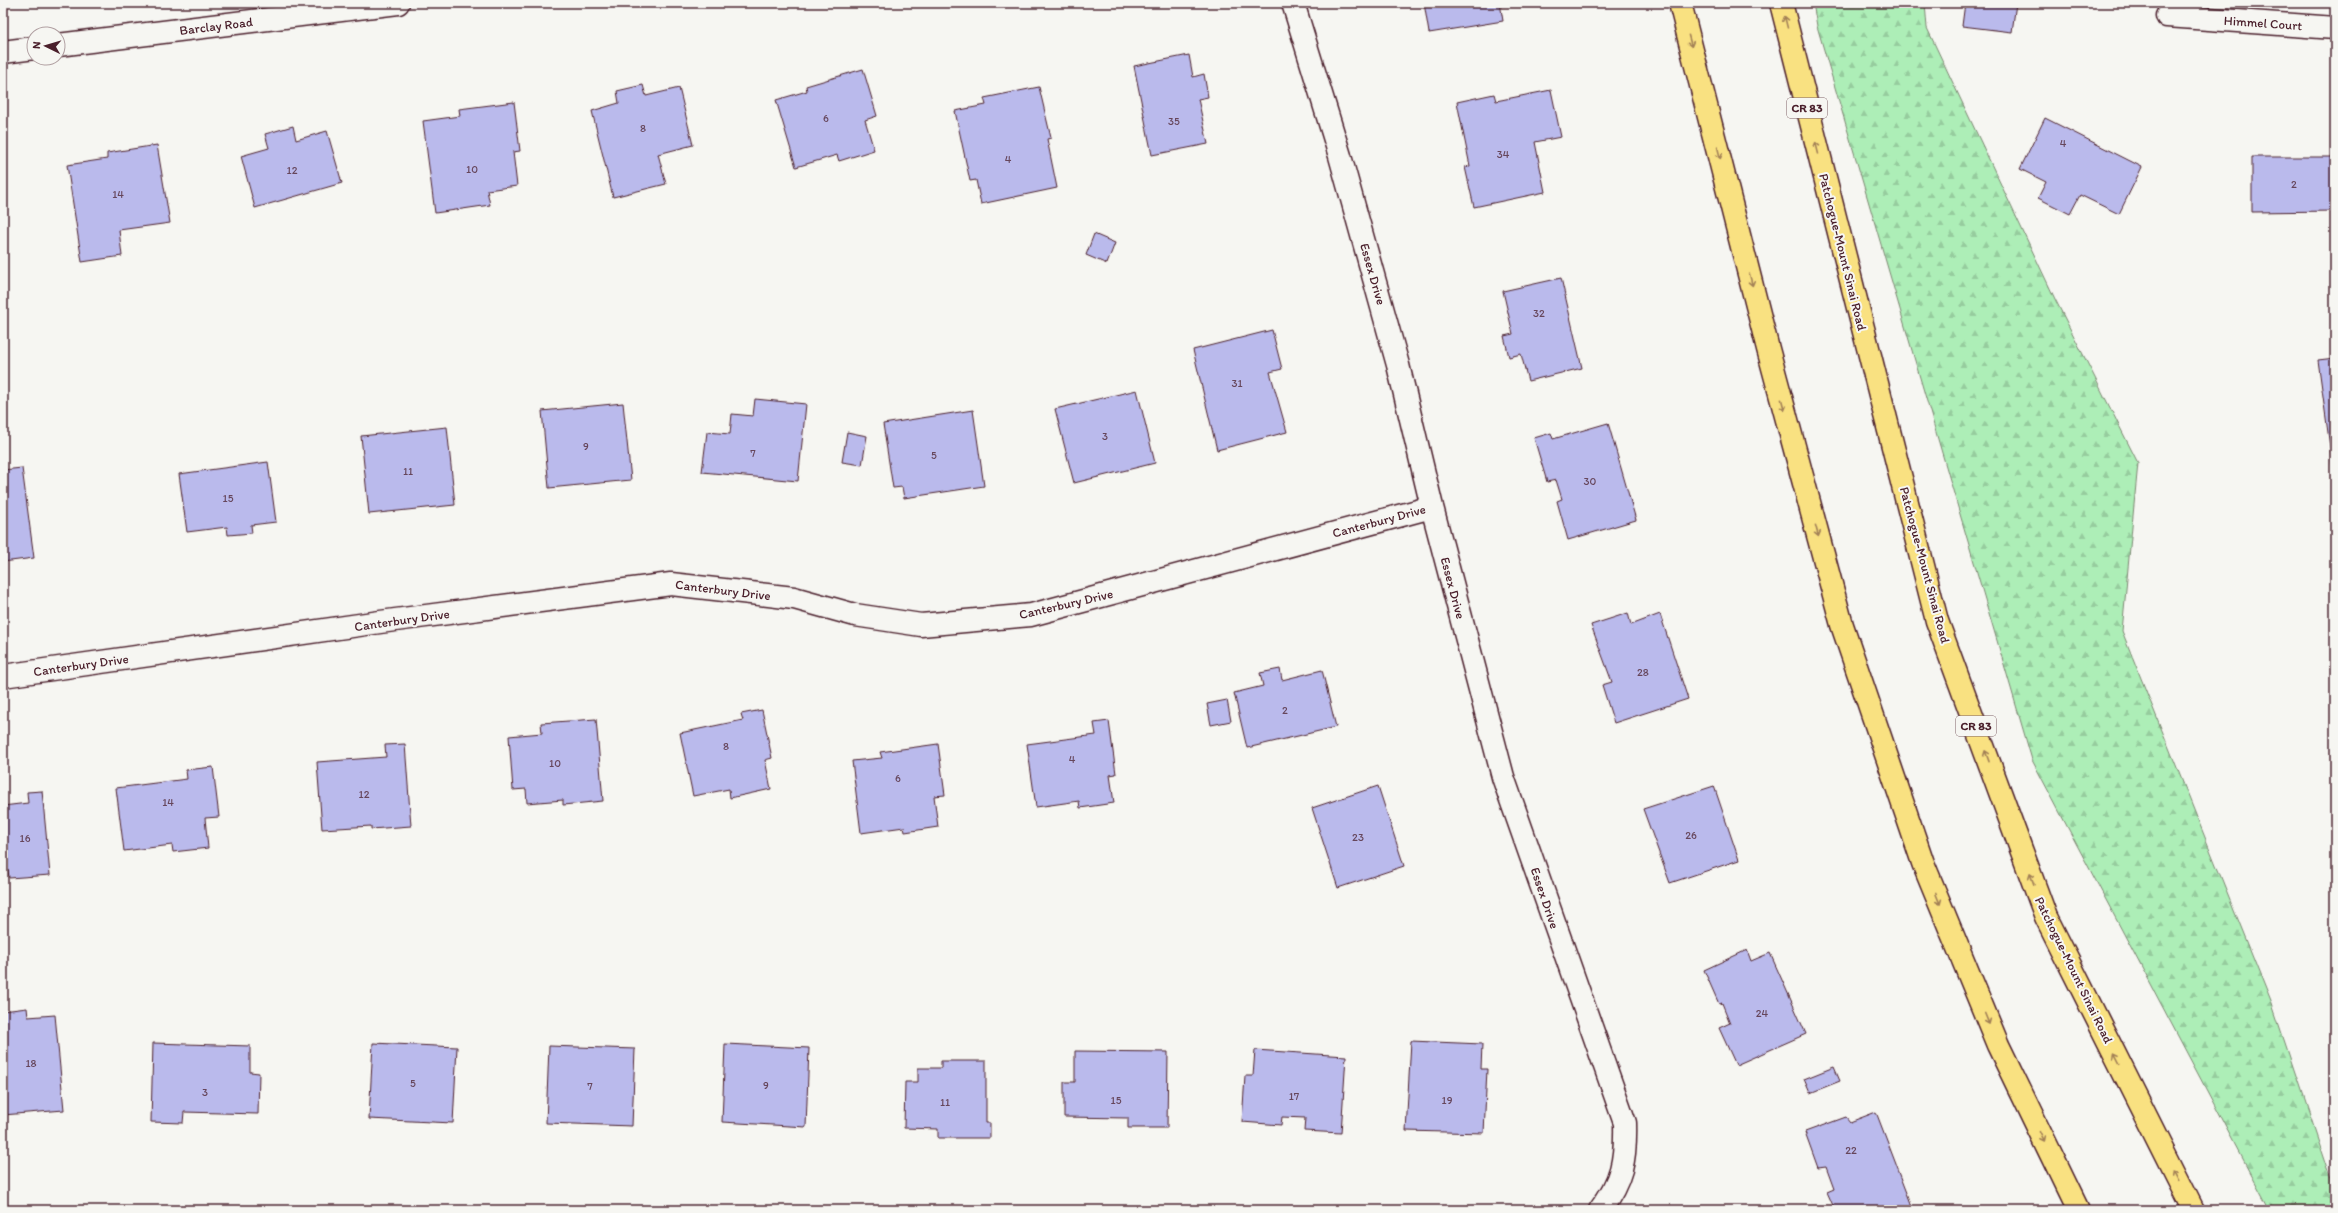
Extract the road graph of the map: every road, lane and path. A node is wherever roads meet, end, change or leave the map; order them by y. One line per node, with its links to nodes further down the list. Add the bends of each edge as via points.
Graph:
1 (398, 3): 7 (street, Barclay Road)
2 (1293, 3): 10 (street, Essex Drive, via 1340,156 1398,365)
3 (1680, 3): 13 (highway, one-way to 13, via 1768,349 1842,625 1923,863 1998,1044)
4 (1781, 3): 14 (highway, Patchogue-Mount Sinai Road / CR 83, one-way to 4, via 2046,917 1937,621)
5 (2167, 16): 6 (street, Himmel Court)
6 (2335, 28)
7 (66, 44)
8 (26, 49): 9 (street)
9 (3, 52)
10 (1432, 507): 11 (street, Canterbury Drive, via 1031,615 921,625 854,615 794,598 671,584); 12 (street, Essex Drive, via 1503,777 1625,1123 1626,1149 1623,1166 1614,1192)
11 (3, 676)
12 (1600, 1210)
13 (2078, 1210)
14 (2193, 1210)

